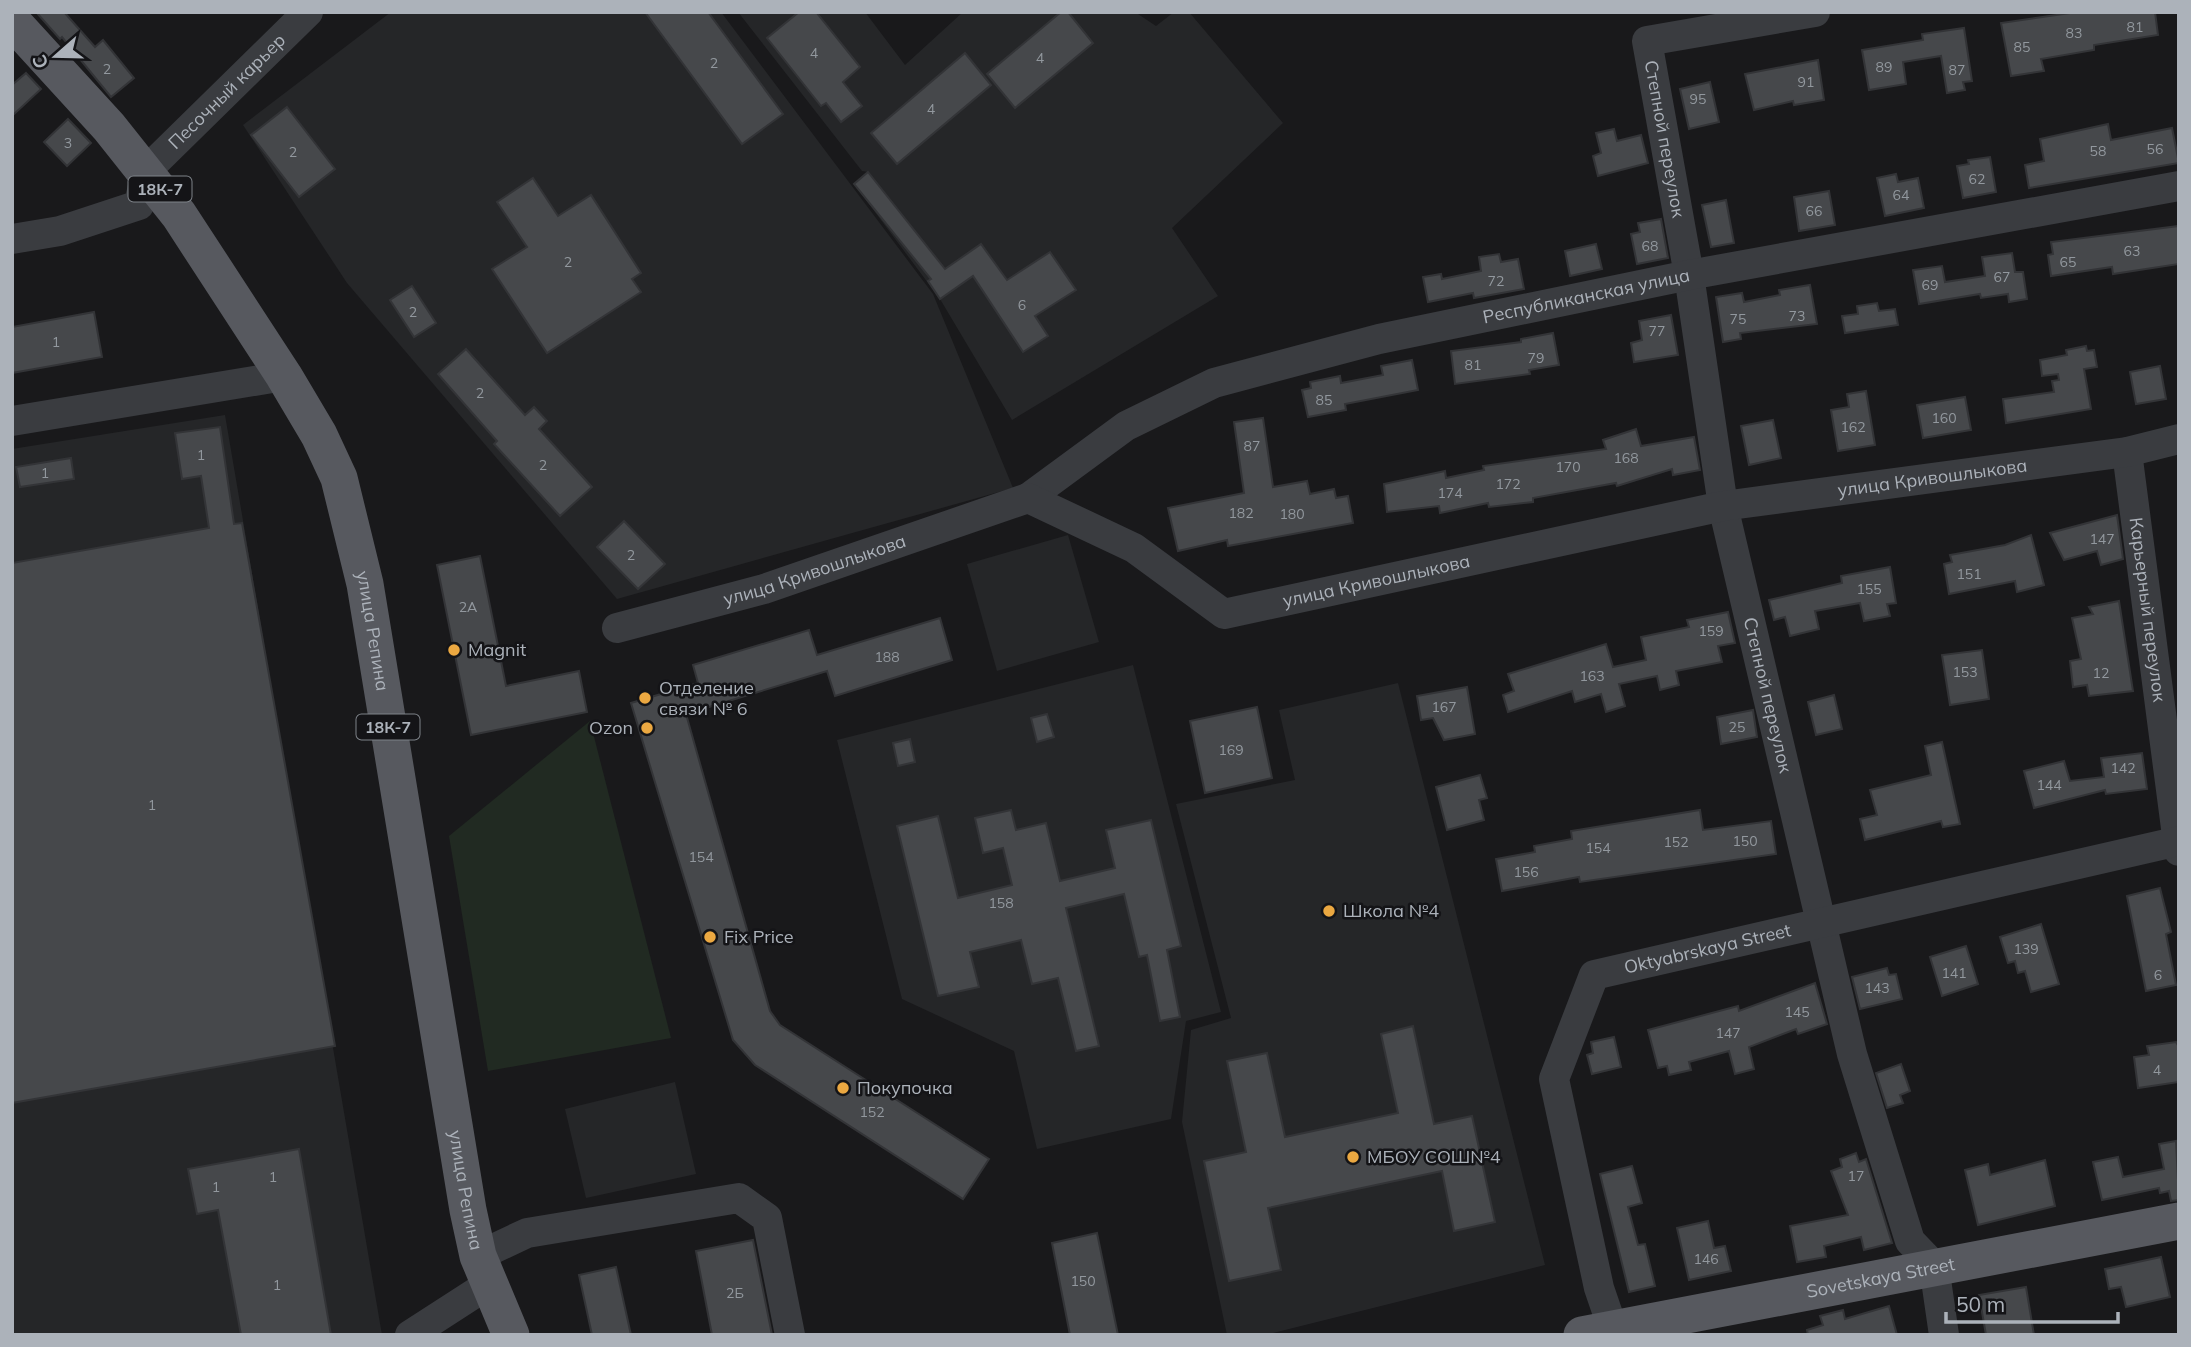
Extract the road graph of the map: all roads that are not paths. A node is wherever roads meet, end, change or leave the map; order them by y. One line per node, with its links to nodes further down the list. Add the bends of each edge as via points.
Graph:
1 (1815, 12): 7 (street, Степной переулок, via 1647,41)
2 (299, 15): 4 (street, Песочный карьер)
3 (12, 20): 4 (main road, улица Репина / 18К-7)
4 (146, 171): 6 (street, via 139,205 60,231); 8 (main road, улица Репина / 18К-7)
5 (2179, 186): 7 (street, Республиканская улица)
6 (12, 239)
7 (1689, 275): 12 (street, Республиканская улица, via 1379,339 1214,383 1126,426); 13 (street, Степной переулок)
8 (284, 376): 9 (street); 19 (main road, улица Репина / 18К-7, via 339,478 352,522 466,1197)
9 (12, 421)
10 (2179, 439): 11 (street, улица Кривошлыкова)
11 (2127, 452): 13 (street, улица Кривошлыкова); 15 (street, Карьерный переулок)
12 (1028, 498): 13 (street, улица Кривошлыкова, via 1133,548 1224,614); 14 (street, улица Кривошлыкова, via 764,589)
13 (1723, 506): 16 (street, Степной переулок)
14 (617, 628)
15 (2178, 844): 16 (street, Oktyabrskaya Street)
16 (1819, 923): 18 (street, Степной переулок, via 1852,1054 1910,1241); 20 (street, Oktyabrskaya Street, via 1594,975 1554,1079 1599,1287)
17 (2179, 1221): 18 (main road, Sovetskaya Street)
18 (1934, 1266): 20 (main road, Sovetskaya Street); 24 (street)
19 (484, 1270): 21 (street); 22 (main road, улица Репина / 18К-7); 23 (street, via 527,1233 739,1198 767,1217)
20 (1597, 1332)
21 (410, 1335)
22 (511, 1335)
23 (790, 1335)
24 (1944, 1335)

